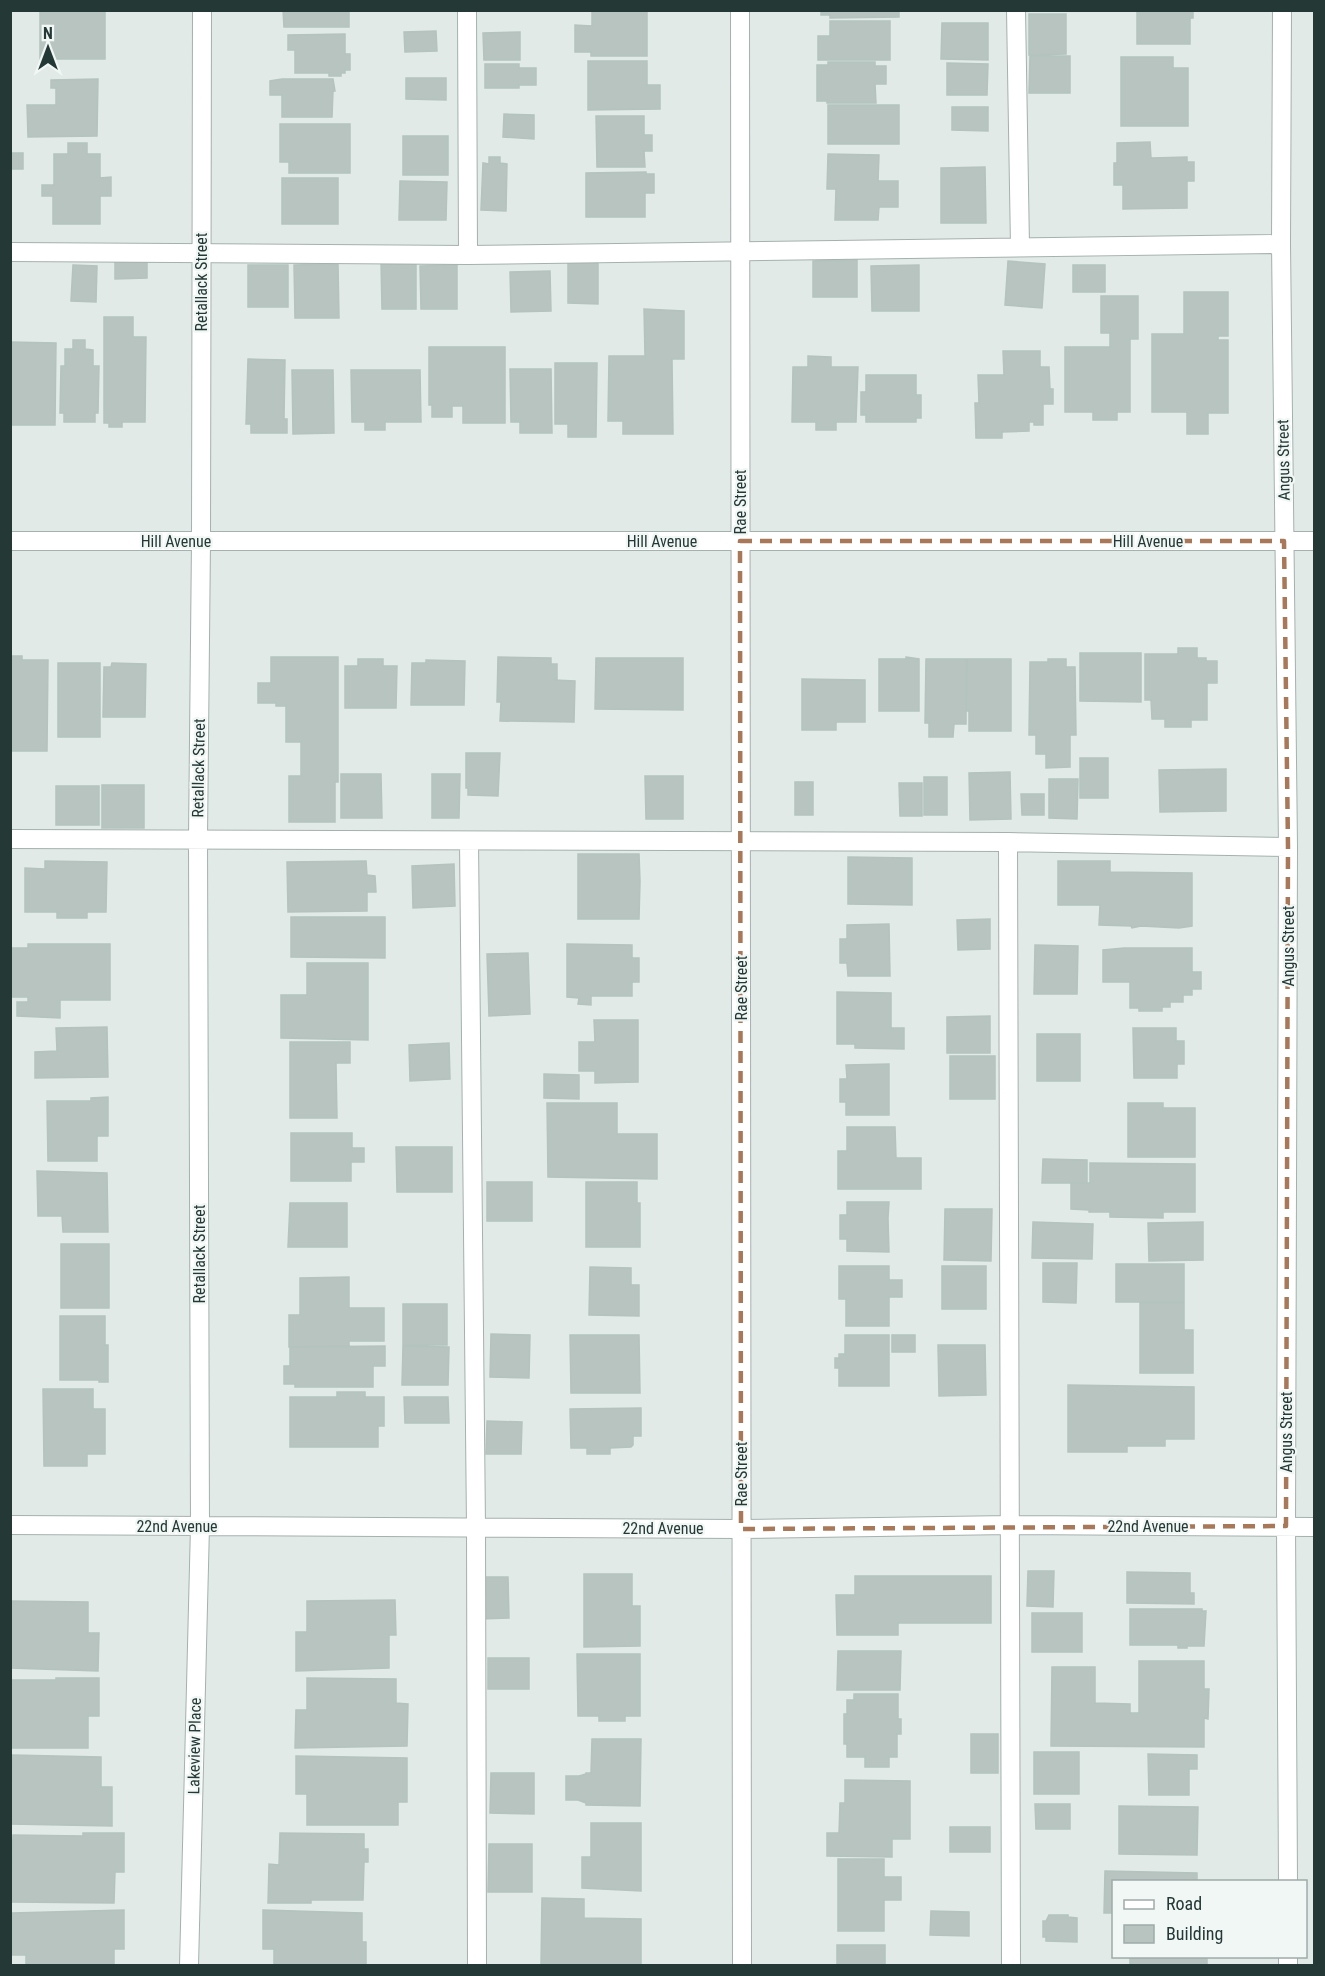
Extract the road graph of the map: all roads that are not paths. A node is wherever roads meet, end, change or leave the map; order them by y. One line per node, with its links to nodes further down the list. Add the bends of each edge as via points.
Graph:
1 (202, 10): 10 (street, Retallack Street)
2 (467, 10): 11 (street)
3 (740, 10): 9 (street, Rae Street)
4 (1016, 10): 7 (street)
5 (1282, 10): 6 (street, Angus Street)
6 (1281, 244): 7 (street); 15 (street, Angus Street)
7 (1020, 247): 9 (street)
8 (10, 252): 10 (street)
9 (740, 252): 11 (street); 14 (street, Rae Street)
10 (201, 254): 11 (street); 13 (street, Retallack Street)
11 (468, 255)
12 (10, 541): 13 (street, Hill Avenue)
13 (201, 541): 14 (street, Hill Avenue); 18 (street, Retallack Street)
14 (740, 541): 15 (street, Hill Avenue); 20 (street, Rae Street)
15 (1284, 541): 16 (street, Hill Avenue); 22 (street, Angus Street)
16 (1314, 541)
17 (10, 838): 18 (street)
18 (198, 839): 19 (street); 25 (street, Retallack Street)
19 (469, 841): 20 (street); 27 (street)
20 (741, 842): 21 (street); 29 (street, Rae Street)
21 (1008, 842): 22 (street); 24 (street)
22 (1288, 847): 26 (street, Angus Street)
23 (10, 1525): 25 (street, 22nd Avenue)
24 (1009, 1525): 26 (street, 22nd Avenue); 29 (street, 22nd Avenue); 34 (street)
25 (200, 1526): 27 (street, 22nd Avenue); 31 (street, Lakeview Place)
26 (1286, 1526): 28 (street, 22nd Avenue); 30 (street, Angus Street)
27 (476, 1527): 29 (street, 22nd Avenue); 32 (street)
28 (1314, 1527)
29 (741, 1529): 33 (street, Rae Street)
30 (1288, 1880)
31 (189, 1965)
32 (477, 1965)
33 (742, 1965)
34 (1011, 1965)

